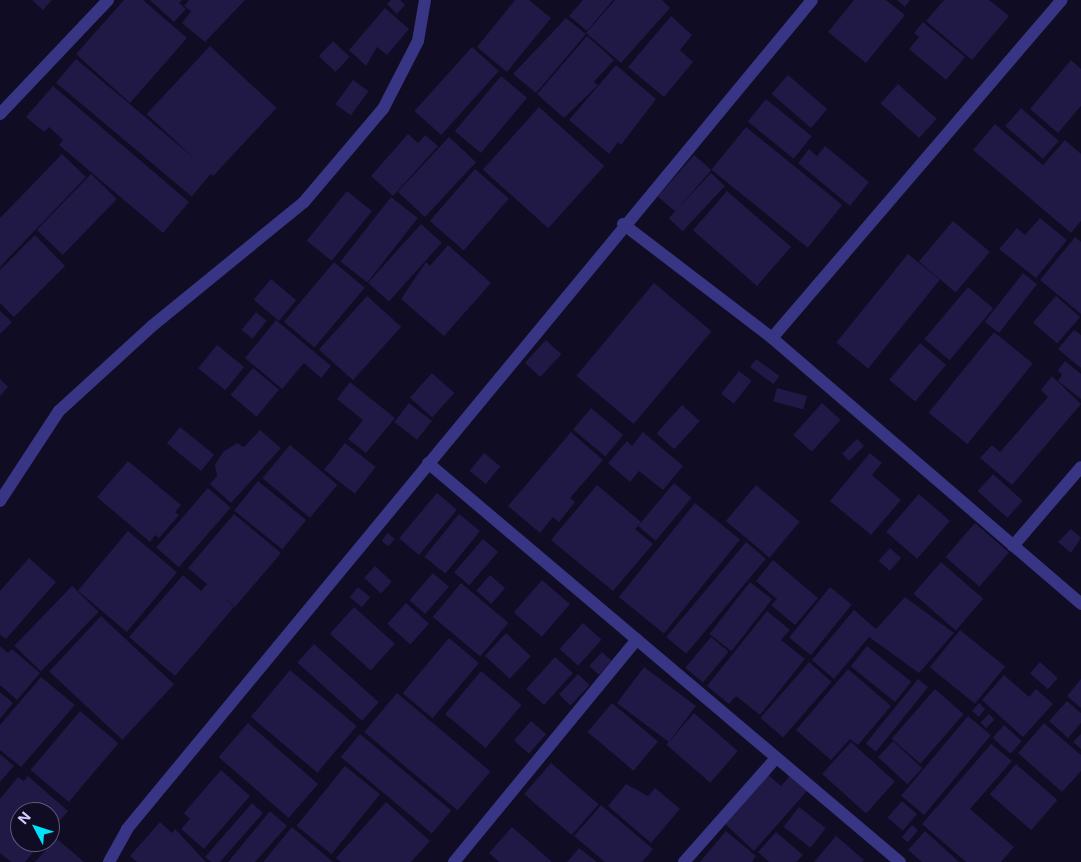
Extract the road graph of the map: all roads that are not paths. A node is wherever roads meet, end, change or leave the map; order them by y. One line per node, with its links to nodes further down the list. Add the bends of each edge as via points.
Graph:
1 (108, 0): 5 (street)
2 (426, 0): 10 (street, via 418,41 382,109 304,202 152,326 59,411)
3 (812, 0): 6 (street)
4 (1062, 0): 7 (street)
5 (0, 114)
6 (623, 224): 7 (street); 8 (street)
7 (772, 338): 11 (street)
8 (428, 463): 13 (street); 15 (street, via 127,829)
9 (1081, 467): 11 (street)
10 (0, 501)
11 (1013, 546): 12 (street)
12 (1081, 604)
13 (637, 638): 14 (street); 16 (street)
14 (776, 758): 17 (street); 18 (street)
15 (109, 862)
16 (454, 862)
17 (684, 862)
18 (900, 862)

